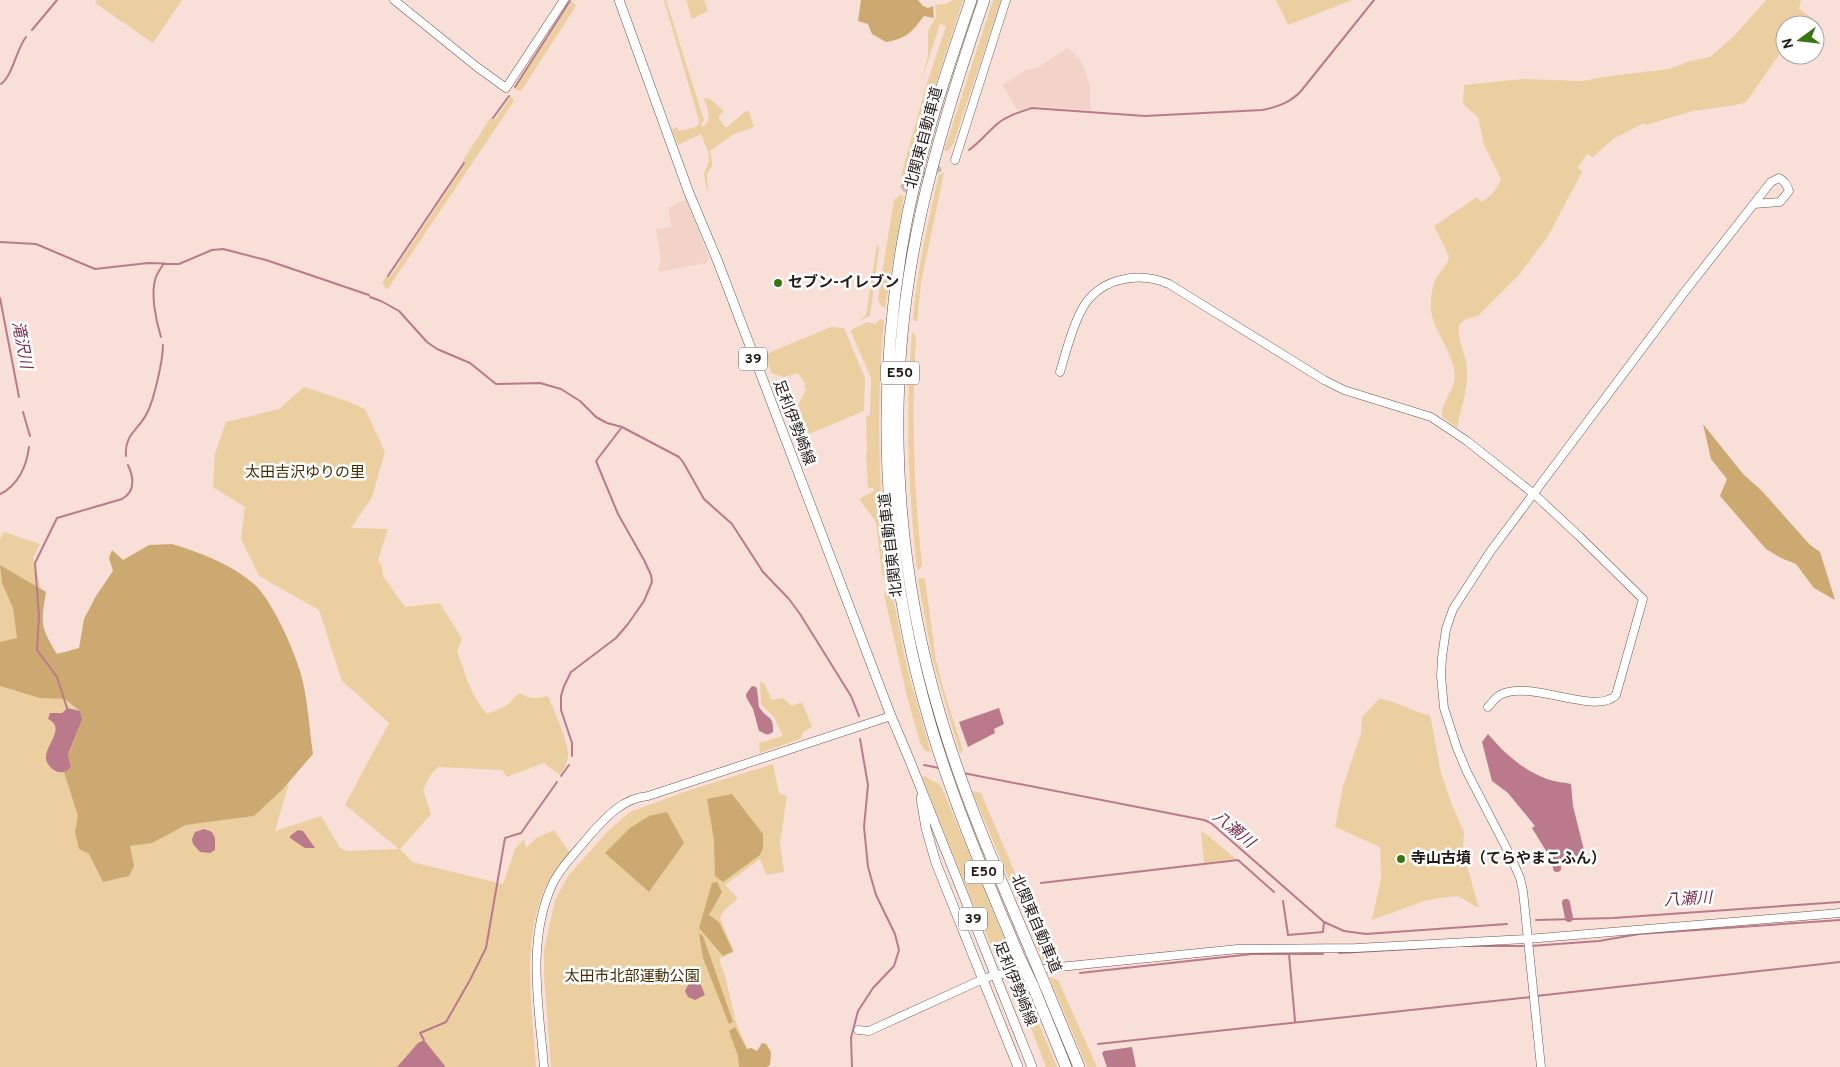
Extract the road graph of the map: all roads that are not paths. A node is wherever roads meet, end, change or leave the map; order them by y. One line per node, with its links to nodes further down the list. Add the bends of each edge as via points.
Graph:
1 (394, 0): 2 (street, via 506,88)
2 (564, 0)
3 (619, 0): 12 (main road, 足利伊勢崎線 / 39)
4 (971, 0): 22 (highway, 北関東自動車道 / E50, bridge, via 936,104 900,256 888,360 887,464 894,550 904,618 938,751)
5 (984, 0): 23 (highway, 北関東自動車道 / E50, bridge, via 943,124 920,216 907,294 899,403 900,480 908,569 916,615 951,751)
6 (1006, 0): 7 (street)
7 (955, 160)
8 (1754, 204): 8 (street, via 1775,179 1779,178 1788,186 1789,191 1780,202); 10 (street)
9 (1060, 372): 10 (street, via 1078,317 1092,296 1103,287 1125,278 1153,278 1169,284 1324,380 1344,390 1431,418 1467,441)
10 (1534, 494): 11 (street, via 1643,599 1613,698 1586,702 1545,692 1509,692 1498,696); 15 (street, via 1453,608 1446,629 1441,676 1444,708 1457,748 1520,878)
11 (1488, 707)
12 (891, 716): 13 (main road, 足利伊勢崎線 / 39); 19 (street, via 648,796 636,796 601,822 559,874 547,899 540,928 536,960)
13 (914, 771): 16 (main road, 足利伊勢崎線 / 39); 17 (main road, 足利伊勢崎線 / 39, via 930,847)
14 (1840, 914): 15 (street)
15 (1527, 939): 16 (street, via 1356,948 1238,949); 24 (street)
16 (995, 975): 17 (street); 21 (main road, 足利伊勢崎線 / 39)
17 (983, 979): 18 (street, via 869,1031); 20 (main road, 足利伊勢崎線 / 39)
18 (858, 1030)
19 (544, 1067)
20 (1018, 1067)
21 (1032, 1067)
22 (1066, 1067)
23 (1079, 1067)
24 (1541, 1067)

